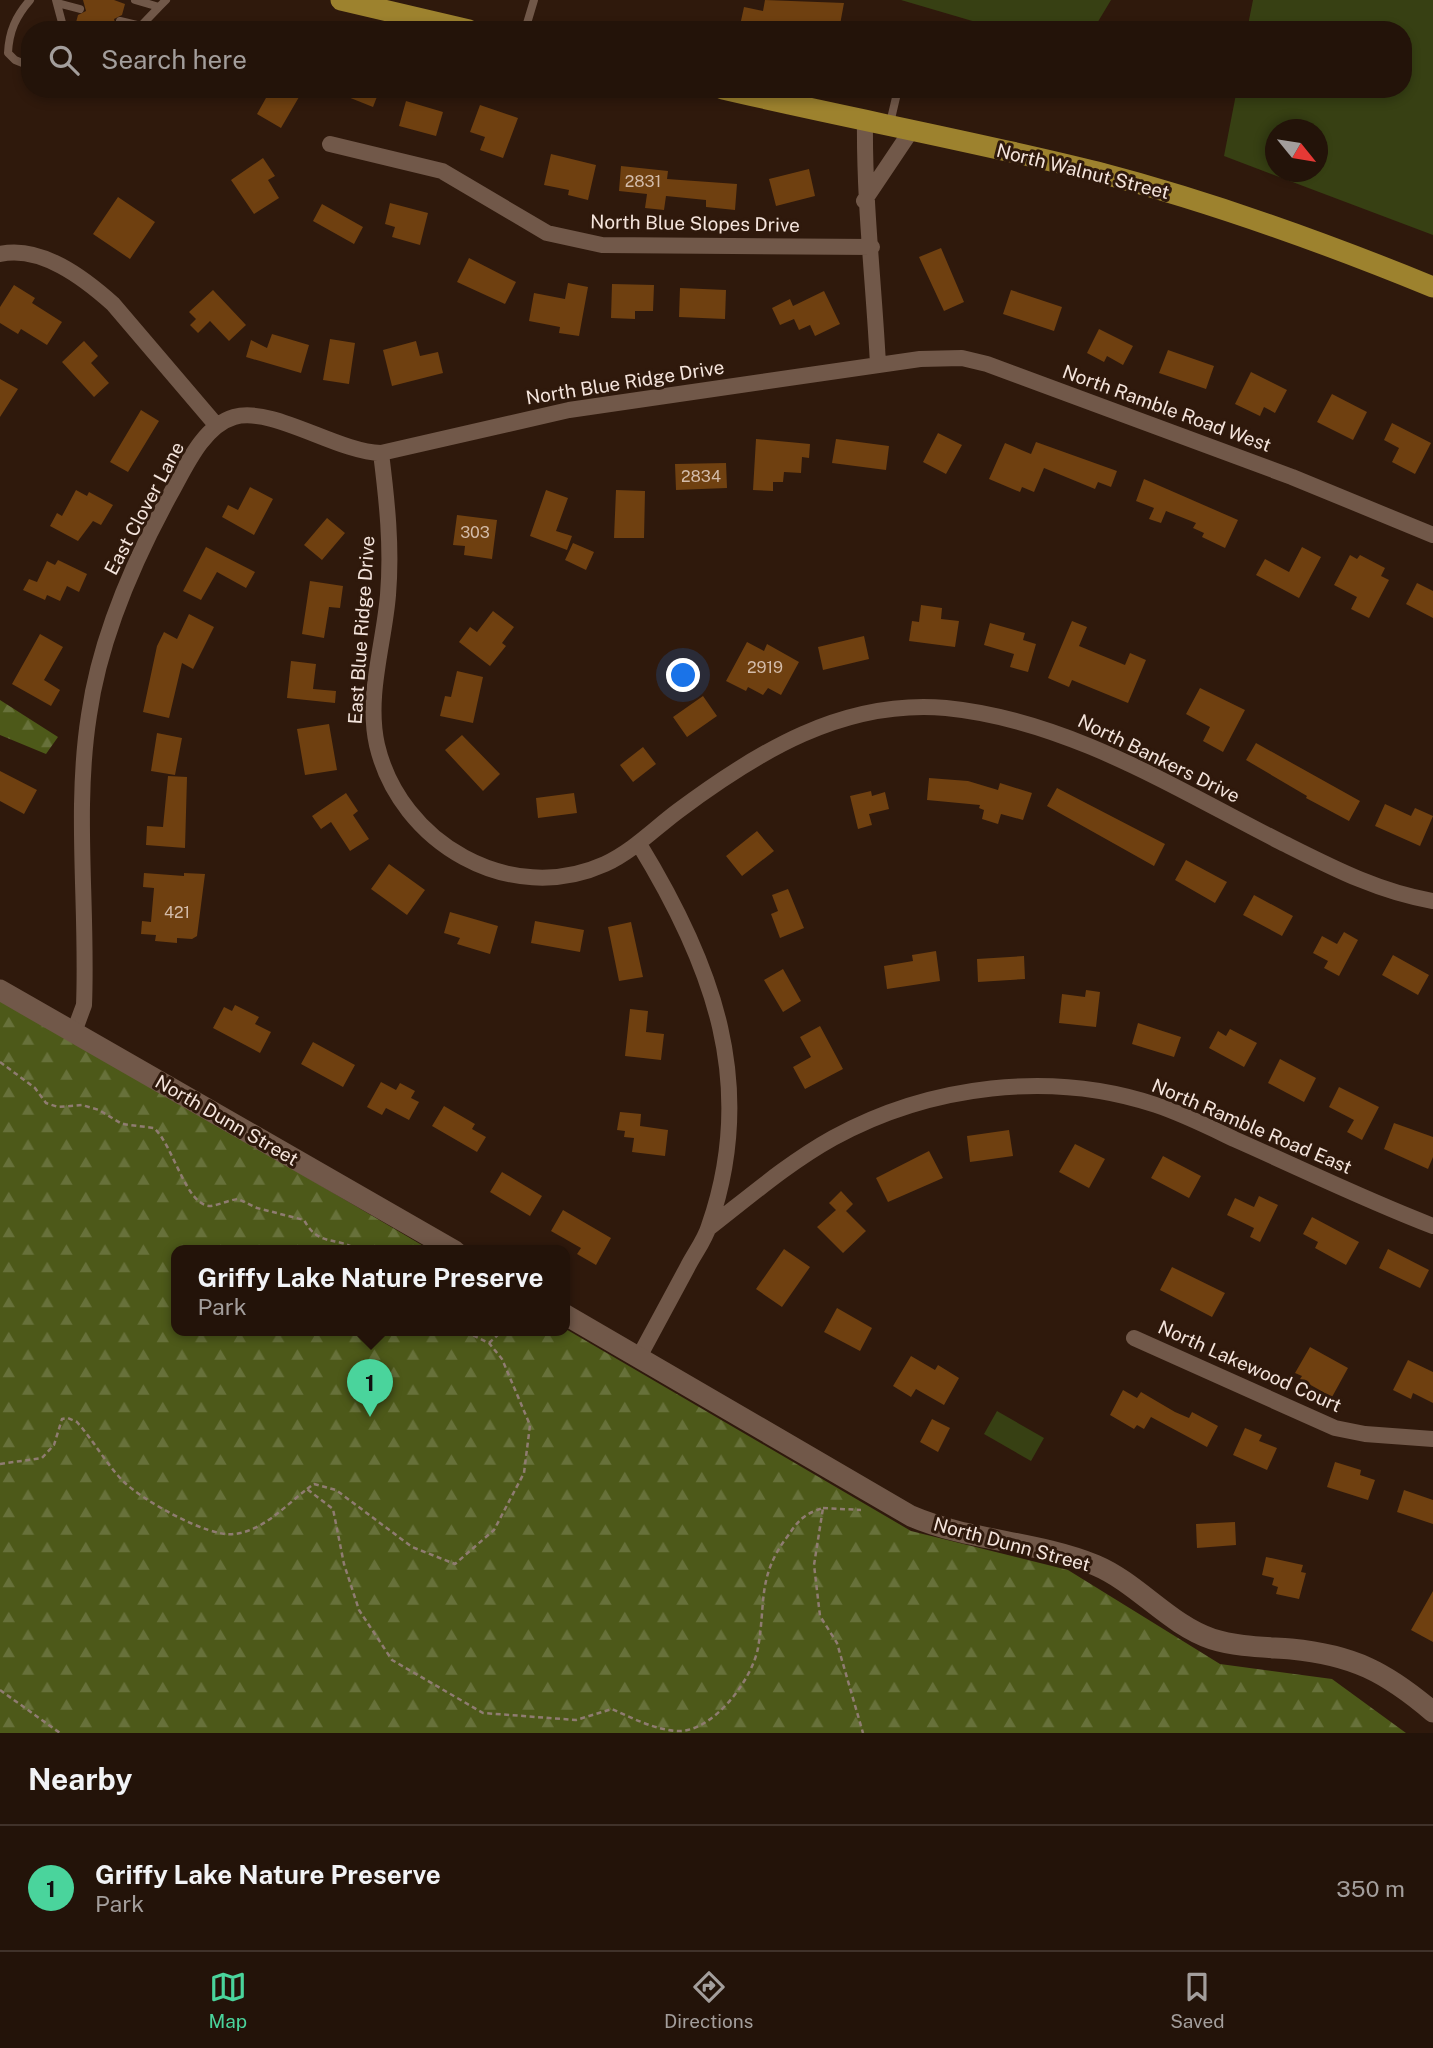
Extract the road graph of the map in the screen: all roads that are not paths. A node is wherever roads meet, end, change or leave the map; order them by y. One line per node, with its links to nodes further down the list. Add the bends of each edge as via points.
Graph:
1 (30, 0): 12 (lane, via 9,35 8,53)
2 (135, 0): 6 (lane)
3 (341, 0): 10 (main road)
4 (534, 0): 11 (lane)
5 (57, 1): 7 (lane); 8 (lane)
6 (163, 3): 9 (lane)
7 (80, 9)
8 (62, 21)
9 (146, 21)
10 (439, 21)
11 (528, 21)
12 (21, 62)
13 (763, 98): 15 (main road, North Walnut Street)
14 (896, 98): 16 (lane)
15 (864, 121): 16 (main road, North Walnut Street); 19 (street)
16 (889, 126): 17 (main road, North Walnut Street)
17 (911, 131): 19 (street); 22 (main road, North Walnut Street, via 1177,194)
18 (330, 144): 20 (street, North Blue Slopes Drive, via 443,171 526,223 572,241)
19 (864, 201): 20 (street)
20 (872, 247): 23 (street)
21 (0, 254): 24 (street, via 22,252 49,260 103,295)
22 (1433, 287)
23 (878, 365): 25 (street, North Blue Ridge Drive, via 569,410); 26 (street, North Ramble Road West, via 942,357 987,364 1292,477)
24 (217, 426): 25 (street, via 236,416 257,417); 30 (street, East Clover Lane, via 183,472 145,542 112,623 95,681 85,756 84,1006)
25 (381, 453): 27 (street, East Blue Ridge Drive, via 390,566 374,718 380,758 396,794 437,842 494,870 539,877 583,872)
26 (1433, 535)
27 (639, 844): 28 (street, North Bankers Drive, via 731,773 788,738 877,712 943,708 1079,739 1325,864 1373,885); 32 (street, via 700,959 730,1068 727,1143)
28 (1433, 901)
29 (0, 990): 30 (street, North Dunn Street)
30 (74, 1032): 33 (street, North Dunn Street)
31 (1433, 1226): 32 (street, North Ramble Road East, via 1158,1106 1106,1092 1048,1086 1005,1087 927,1100 875,1119 799,1159)
32 (709, 1228): 36 (street)
33 (444, 1245)
34 (570, 1317): 36 (street, North Dunn Street)
35 (1134, 1338): 37 (street, North Lakewood Court, via 1335,1428)
36 (639, 1357): 38 (street, North Dunn Street, via 911,1516 1091,1563 1212,1639 1357,1661 1396,1682)
37 (1433, 1439)
38 (1433, 1712)

